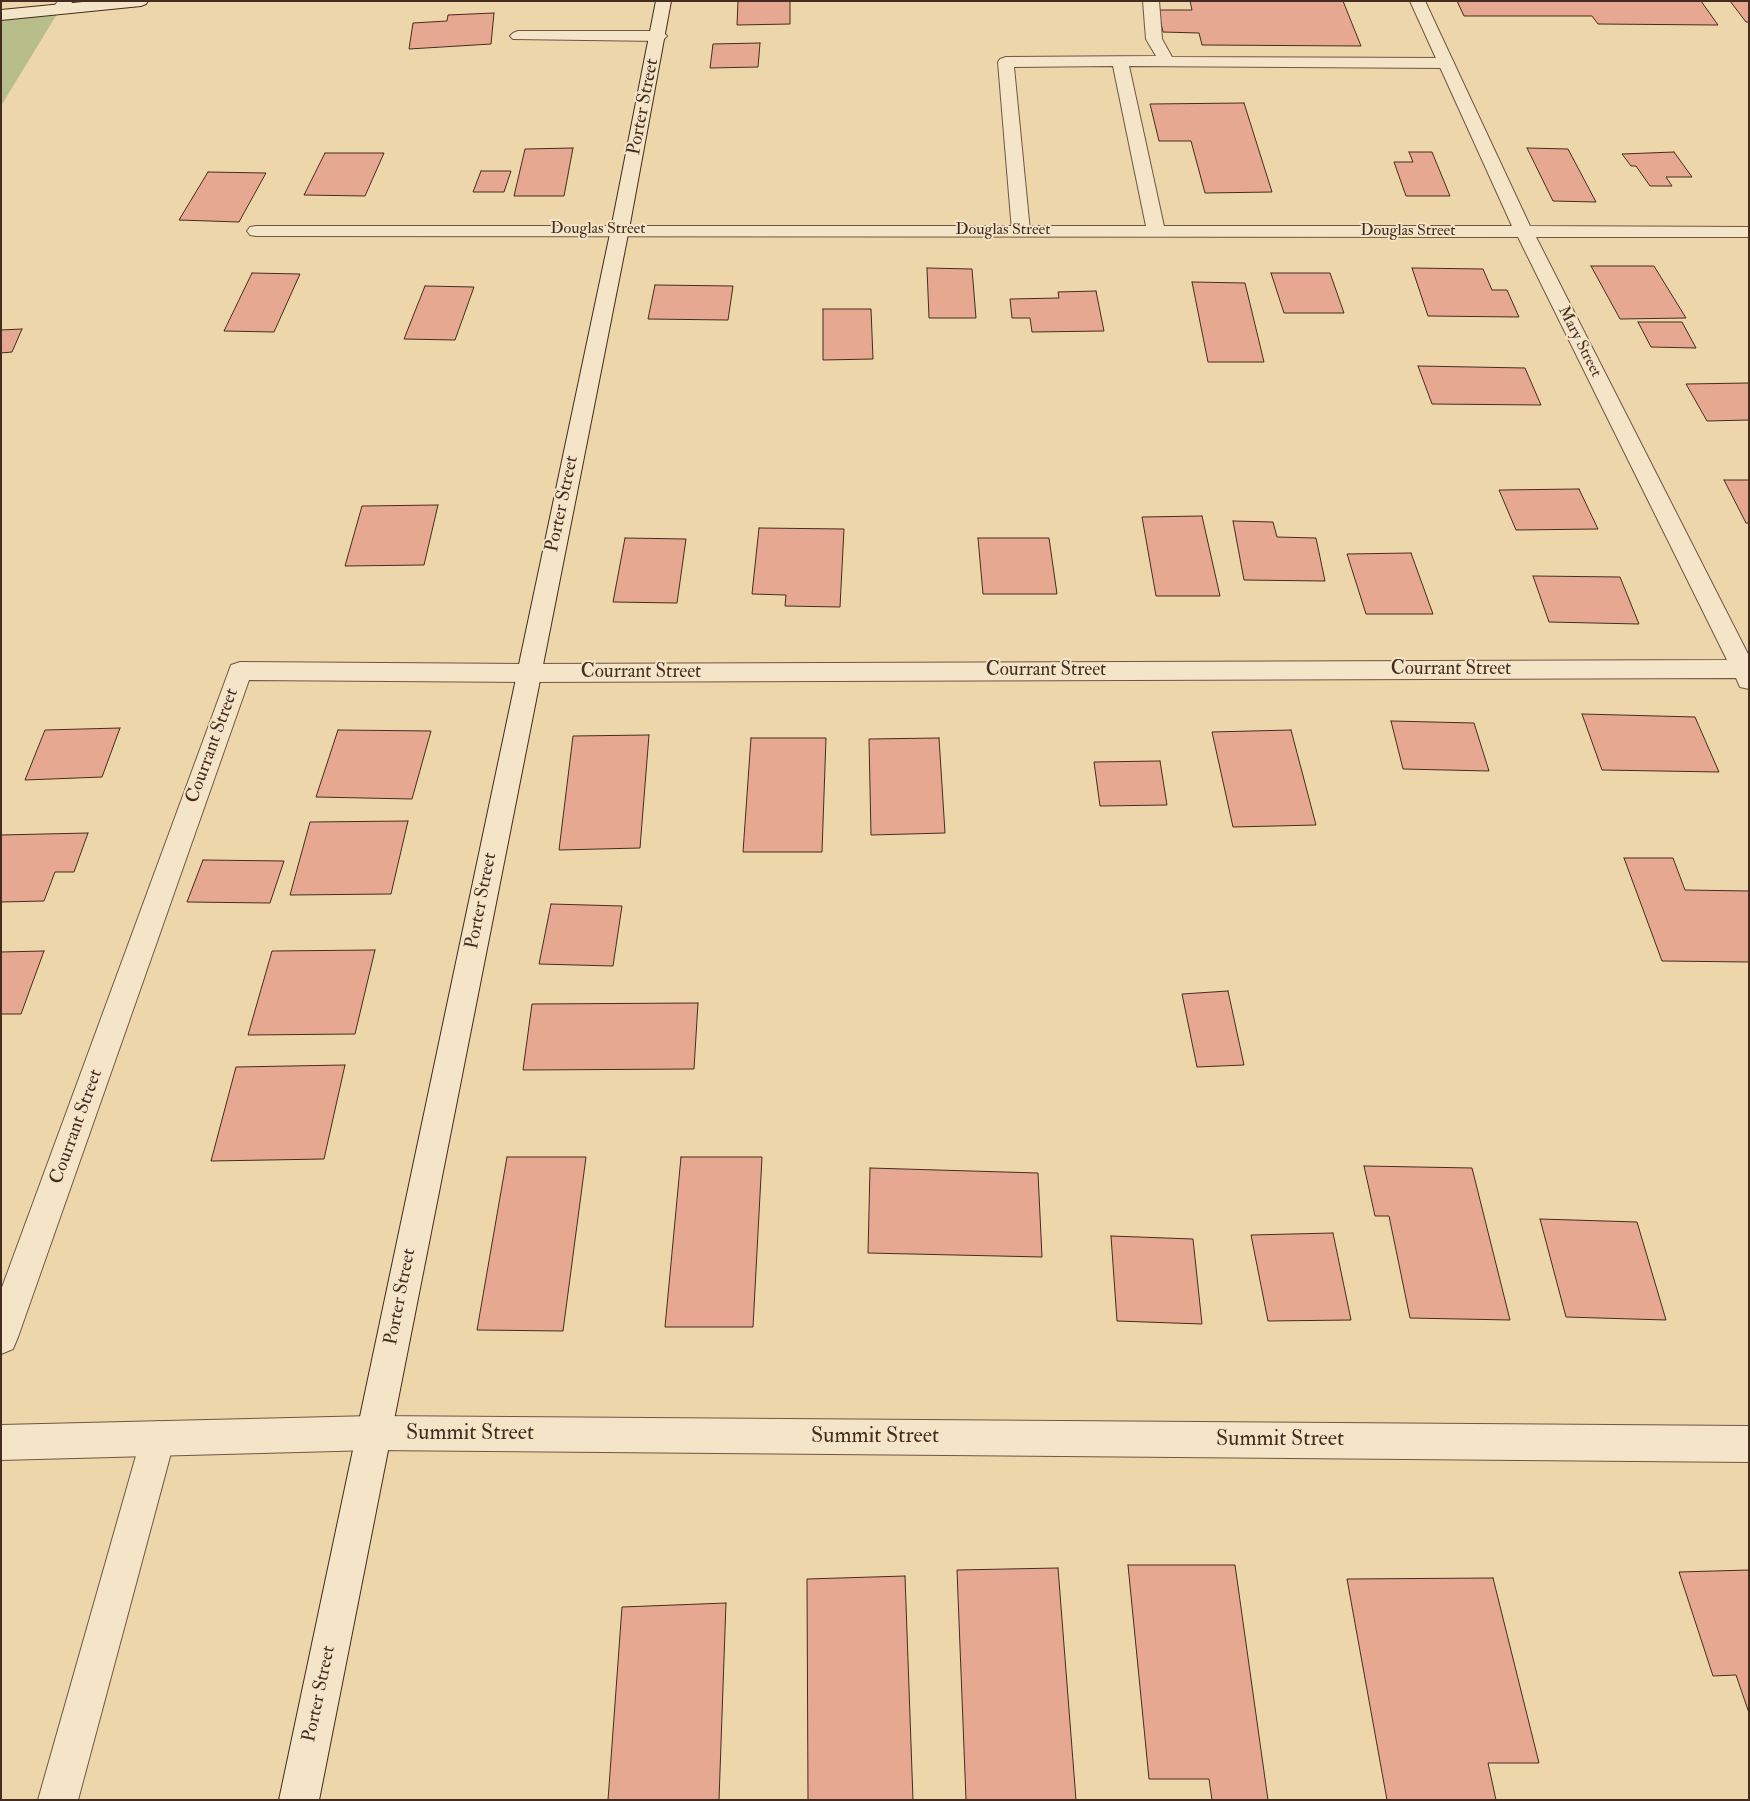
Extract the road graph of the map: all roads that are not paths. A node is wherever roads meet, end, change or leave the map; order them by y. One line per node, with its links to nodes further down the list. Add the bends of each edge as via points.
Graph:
1 (141, 1): 5 (street)
2 (664, 1): 8 (street, Porter Street)
3 (1151, 1): 10 (street, via 1154,39)
4 (1418, 1): 11 (street, Mary Street)
5 (63, 5): 6 (street)
6 (1, 15)
7 (518, 36): 8 (street)
8 (658, 36): 12 (street, Porter Street)
9 (1120, 60): 10 (street); 14 (street, via 1006,62); 15 (street)
10 (1168, 61): 11 (street)
11 (1446, 63): 16 (street, Mary Street)
12 (620, 230): 13 (street, Douglas Street); 14 (street, Douglas Street); 19 (street, Porter Street)
13 (256, 231)
14 (1021, 231): 15 (street, Douglas Street)
15 (1156, 232): 16 (street, Douglas Street)
16 (1524, 232): 17 (street, Douglas Street); 18 (street, Mary Street)
17 (1749, 232)
18 (1747, 672): 19 (street, Courrant Street)
19 (528, 673): 20 (street, Courrant Street, via 240,671); 21 (street, Porter Street)
20 (1, 1337)
21 (374, 1433): 22 (street, Summit Street); 24 (street, Summit Street); 26 (street, Porter Street)
22 (158, 1438): 23 (street, Summit Street); 25 (street)
23 (1, 1443)
24 (1749, 1444)
25 (58, 1800)
26 (299, 1800)

